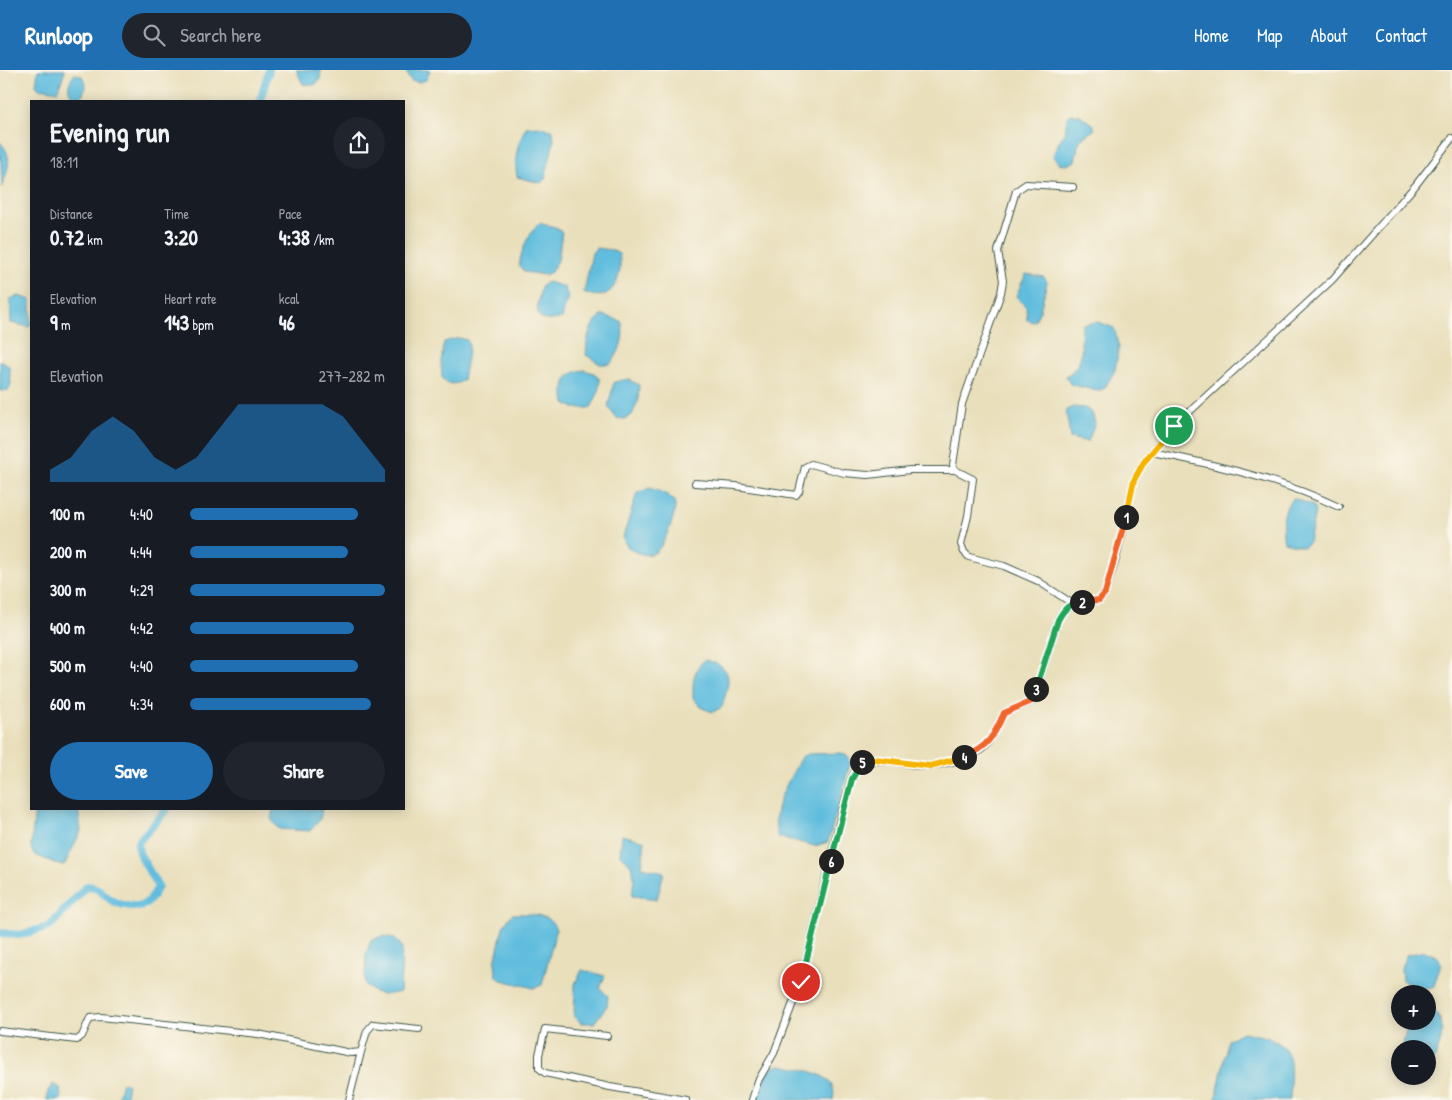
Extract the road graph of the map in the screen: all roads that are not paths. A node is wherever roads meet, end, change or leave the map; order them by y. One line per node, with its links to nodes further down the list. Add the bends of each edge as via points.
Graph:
1 (1452, 138): 3 (street, via 1415,186 1332,280 1174,426)
2 (1073, 187): 4 (street, via 1026,184 1016,191 998,251 1004,281 1001,293 962,404 953,464)
3 (1152, 452): 6 (street, via 1237,470); 7 (street, via 1134,480 1105,593 1099,600)
4 (956, 470): 5 (street, via 910,470 868,475 844,473 810,464 805,467 796,495); 7 (street, via 973,479 961,544 964,552 969,557 1004,566 1038,581)
5 (695, 483)
6 (1339, 506)
7 (1073, 604): 14 (street, via 1064,609 1058,620 1032,701 1004,713 982,749 954,761 930,766 875,759 860,763 839,822 801,982)
8 (419, 1029): 11 (street, via 373,1024 367,1031)
9 (0, 1031): 11 (street, via 77,1040 90,1018 102,1017 258,1034 350,1053)
10 (607, 1036): 13 (street, via 545,1029 538,1068 545,1073)
11 (361, 1052): 12 (street)
12 (349, 1100)
13 (686, 1100)
14 (752, 1100)

